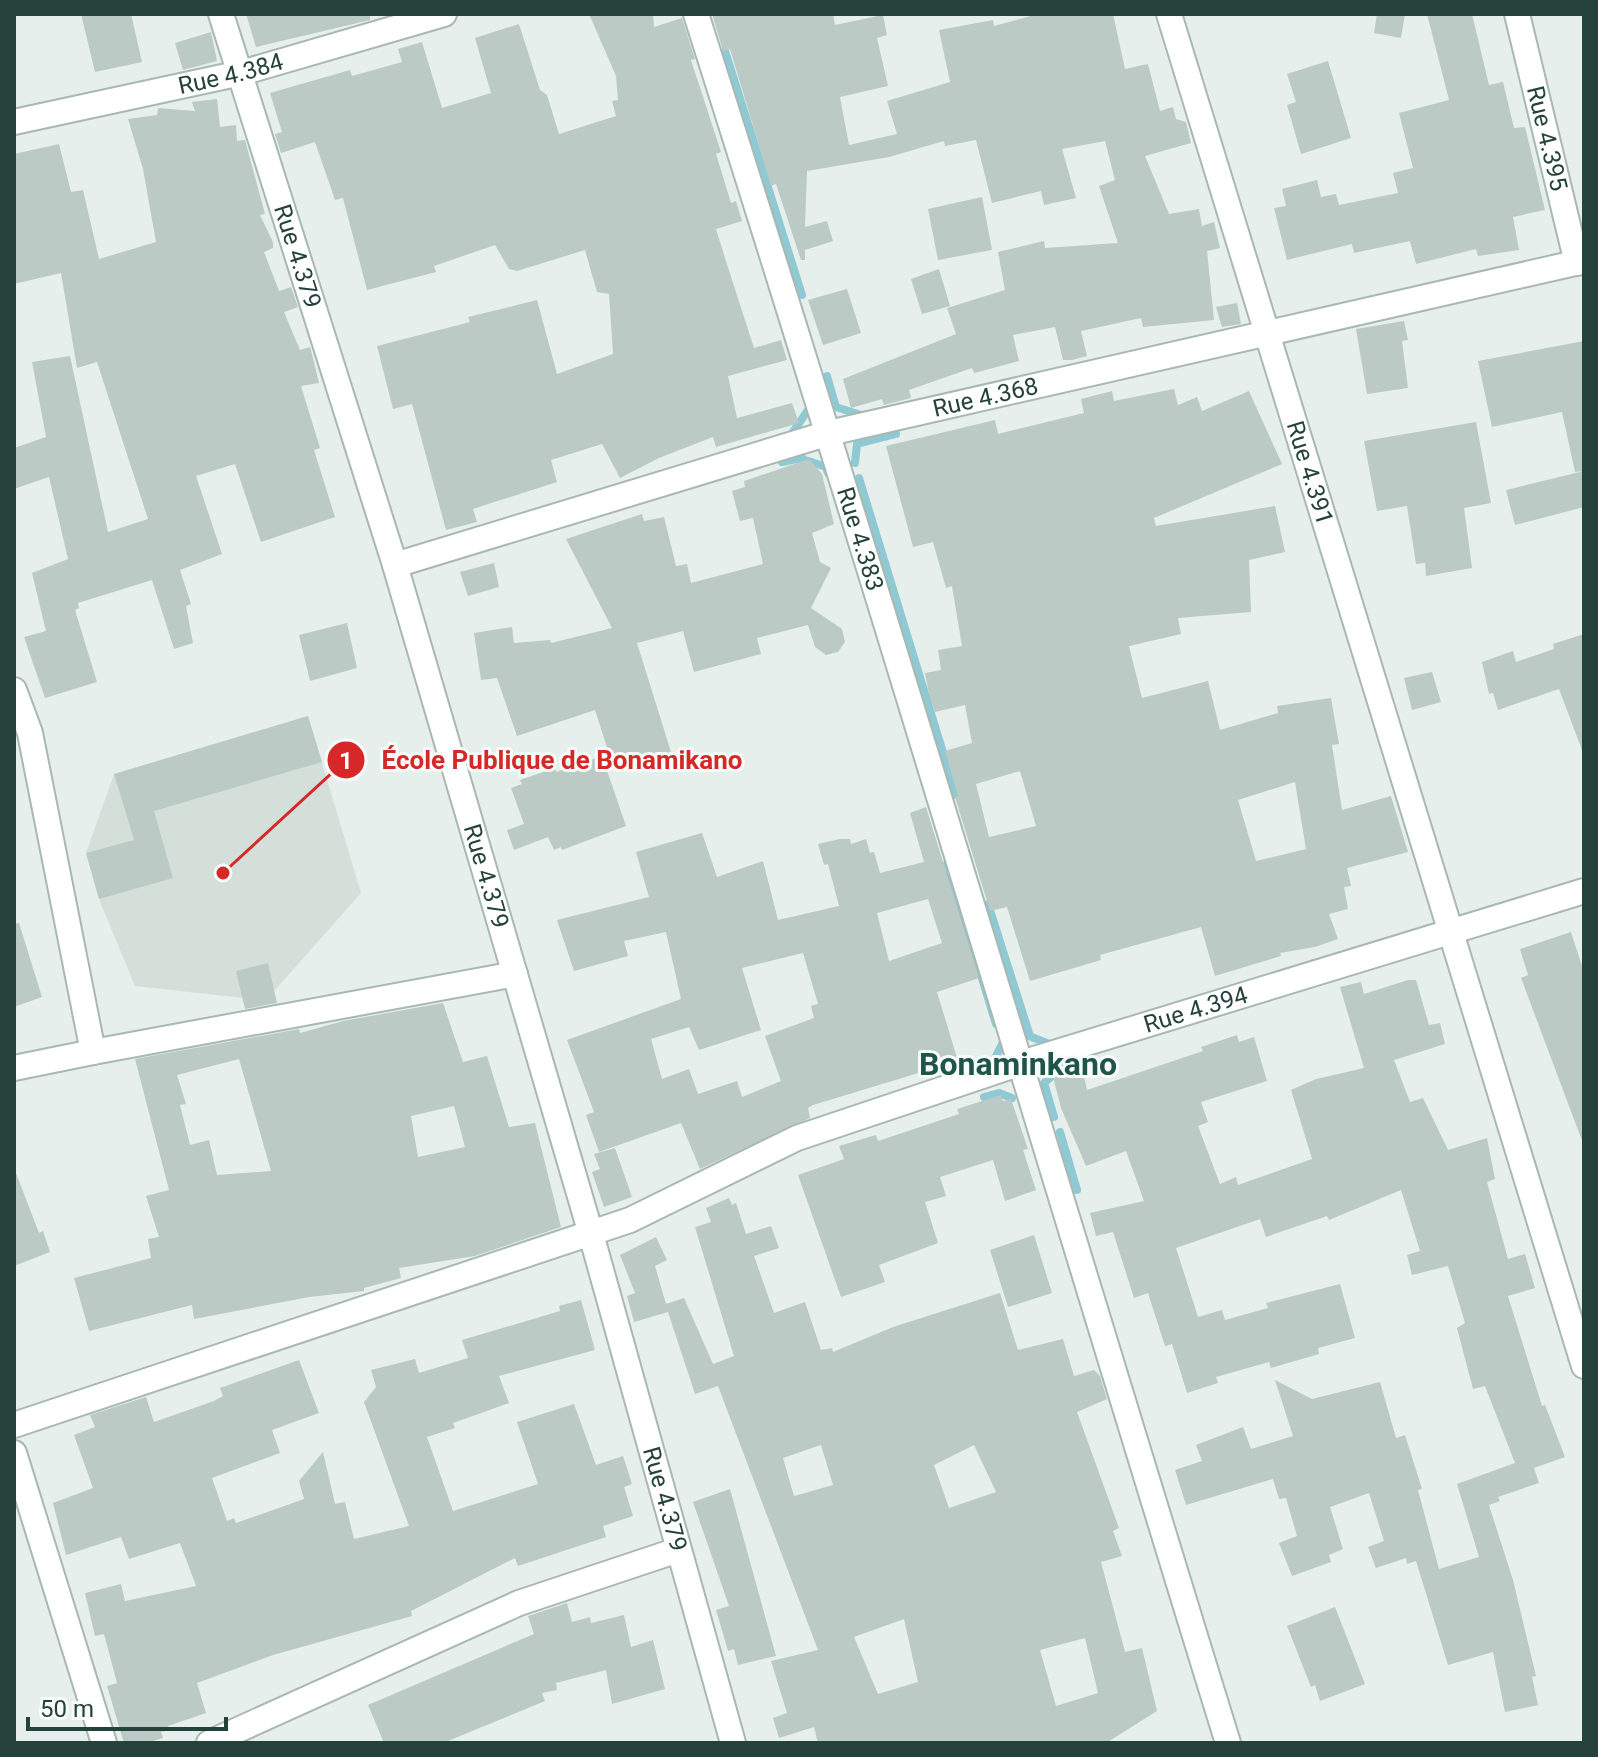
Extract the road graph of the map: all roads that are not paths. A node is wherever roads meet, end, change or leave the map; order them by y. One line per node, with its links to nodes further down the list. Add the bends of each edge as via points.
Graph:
1 (221, 14): 6 (street, Rue 4.379)
2 (444, 14): 6 (street, Rue 4.384)
3 (696, 14): 10 (street, Rue 4.383)
4 (1169, 14): 9 (street, Rue 4.391)
5 (1517, 14): 8 (street, Rue 4.395)
6 (241, 73): 7 (street, Rue 4.384); 11 (street, Rue 4.379)
7 (14, 122)
8 (1581, 262): 9 (street, Rue 4.368)
9 (1268, 331): 10 (street, Rue 4.368); 14 (street, Rue 4.391)
10 (829, 433): 11 (street, Rue 4.368); 17 (street, Rue 4.383)
11 (395, 565): 15 (street, Rue 4.379)
12 (14, 690): 16 (street, via 30,733)
13 (1584, 891): 14 (street, Rue 4.394)
14 (1448, 933): 17 (street, Rue 4.394); 20 (street, Rue 4.391)
15 (515, 974): 16 (street); 19 (street, Rue 4.379)
16 (93, 1052): 18 (street)
17 (1018, 1064): 19 (street, Rue 4.394, via 797,1138); 27 (street, Rue 4.383)
18 (14, 1068)
19 (591, 1234): 21 (street, Rue 4.394); 23 (street, Rue 4.379)
20 (1584, 1366)
21 (14, 1425)
22 (14, 1453): 24 (street)
23 (678, 1550): 25 (street, via 519,1603); 26 (street, Rue 4.379)
24 (104, 1743)
25 (209, 1743)
26 (733, 1743)
27 (1228, 1743)

